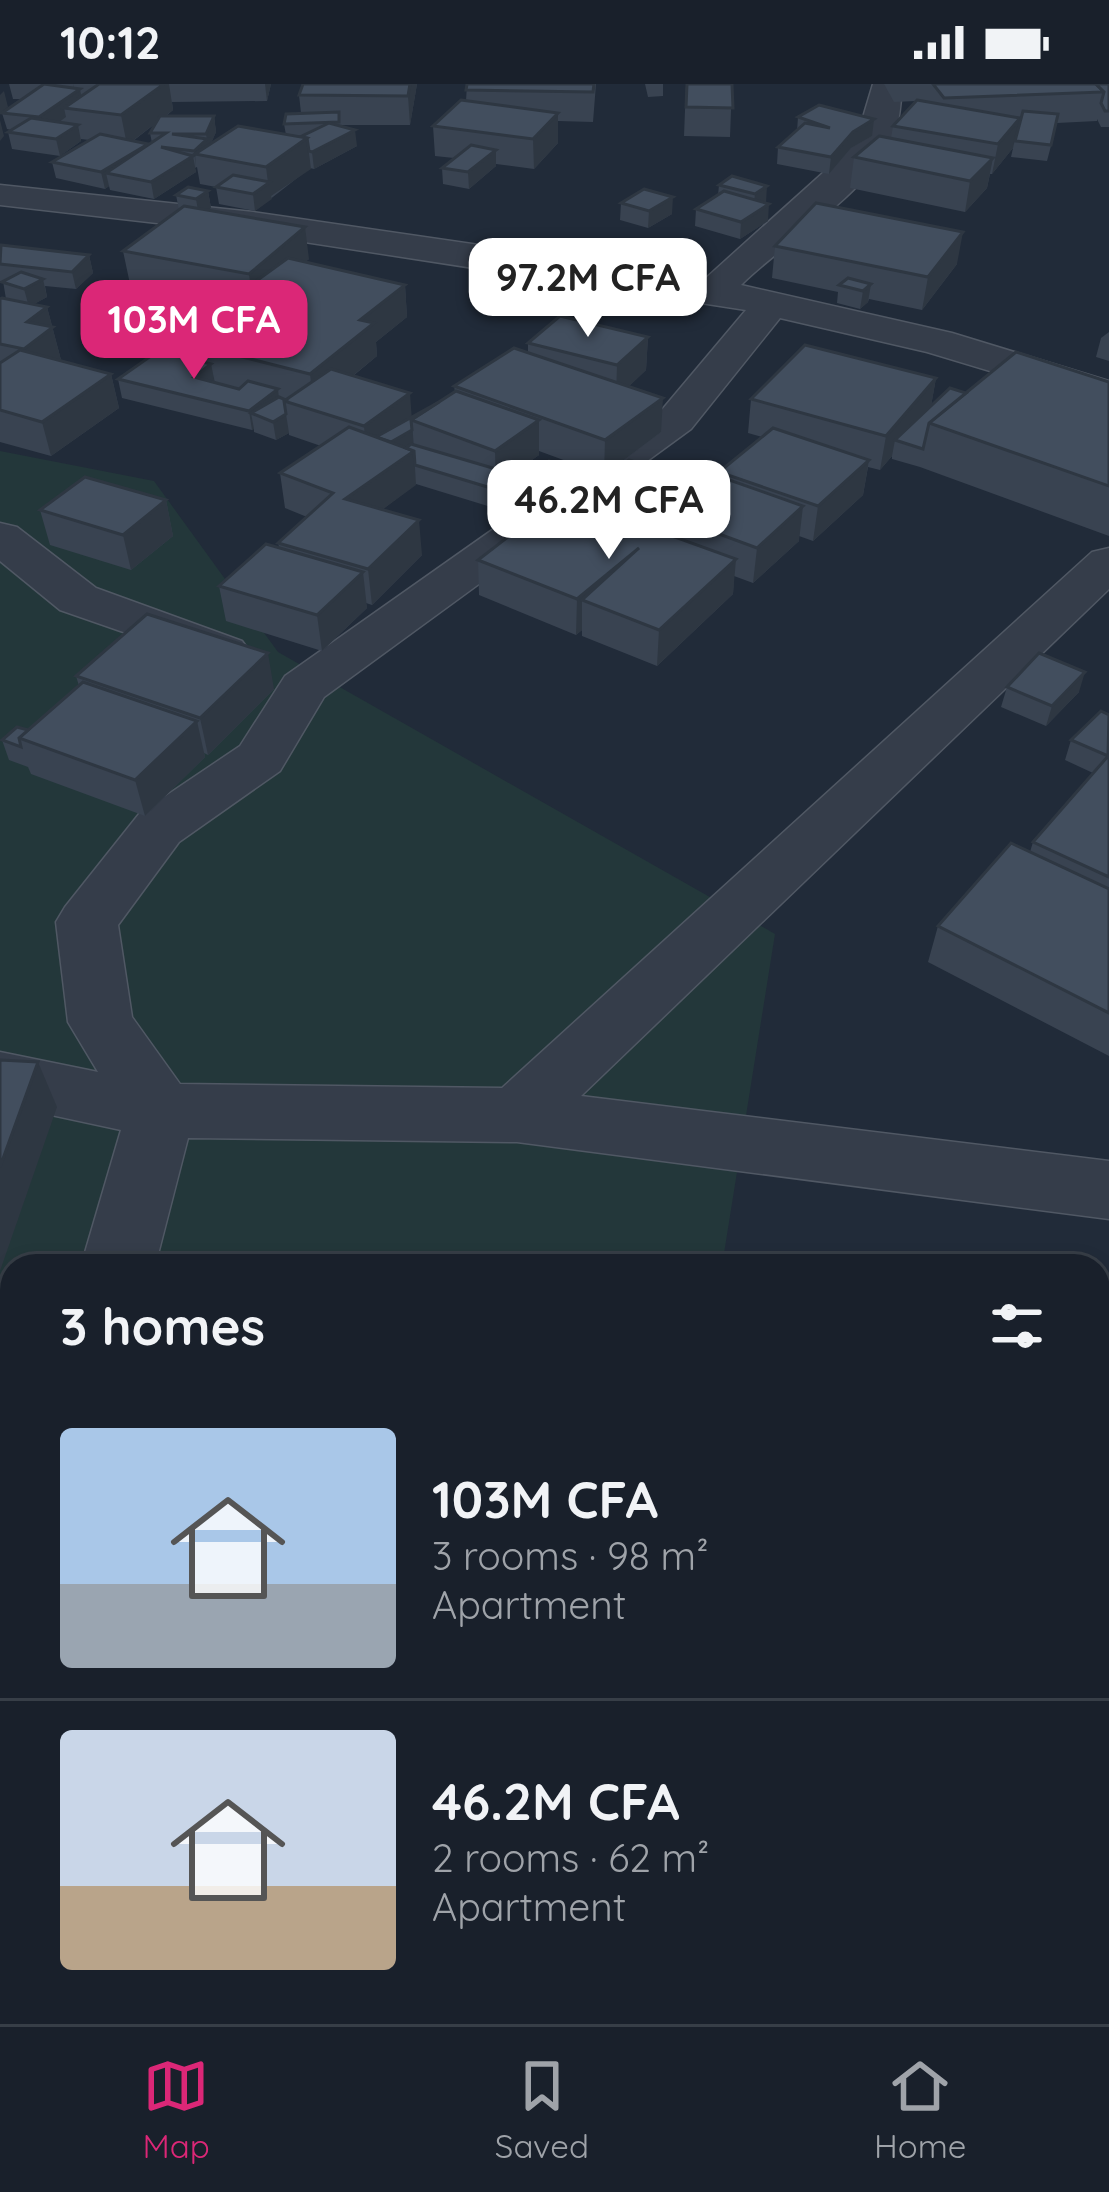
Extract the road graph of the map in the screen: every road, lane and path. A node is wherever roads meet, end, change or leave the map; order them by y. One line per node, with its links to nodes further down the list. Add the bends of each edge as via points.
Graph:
1 (888, 84): 3 (street, via 879,130 858,163)
2 (0, 195): 3 (street)
3 (715, 291): 4 (street)
4 (771, 304): 5 (street, via 938,342); 8 (street, via 676,420)
5 (1109, 394)
6 (0, 537): 8 (street, via 78,599)
7 (1109, 562): 11 (street)
8 (304, 687): 10 (street, via 260,758 159,828 87,922 100,1022)
9 (0, 1078): 10 (street)
10 (161, 1111): 11 (street); 13 (street)
11 (517, 1114): 12 (street)
12 (1109, 1190)
13 (121, 1254)

